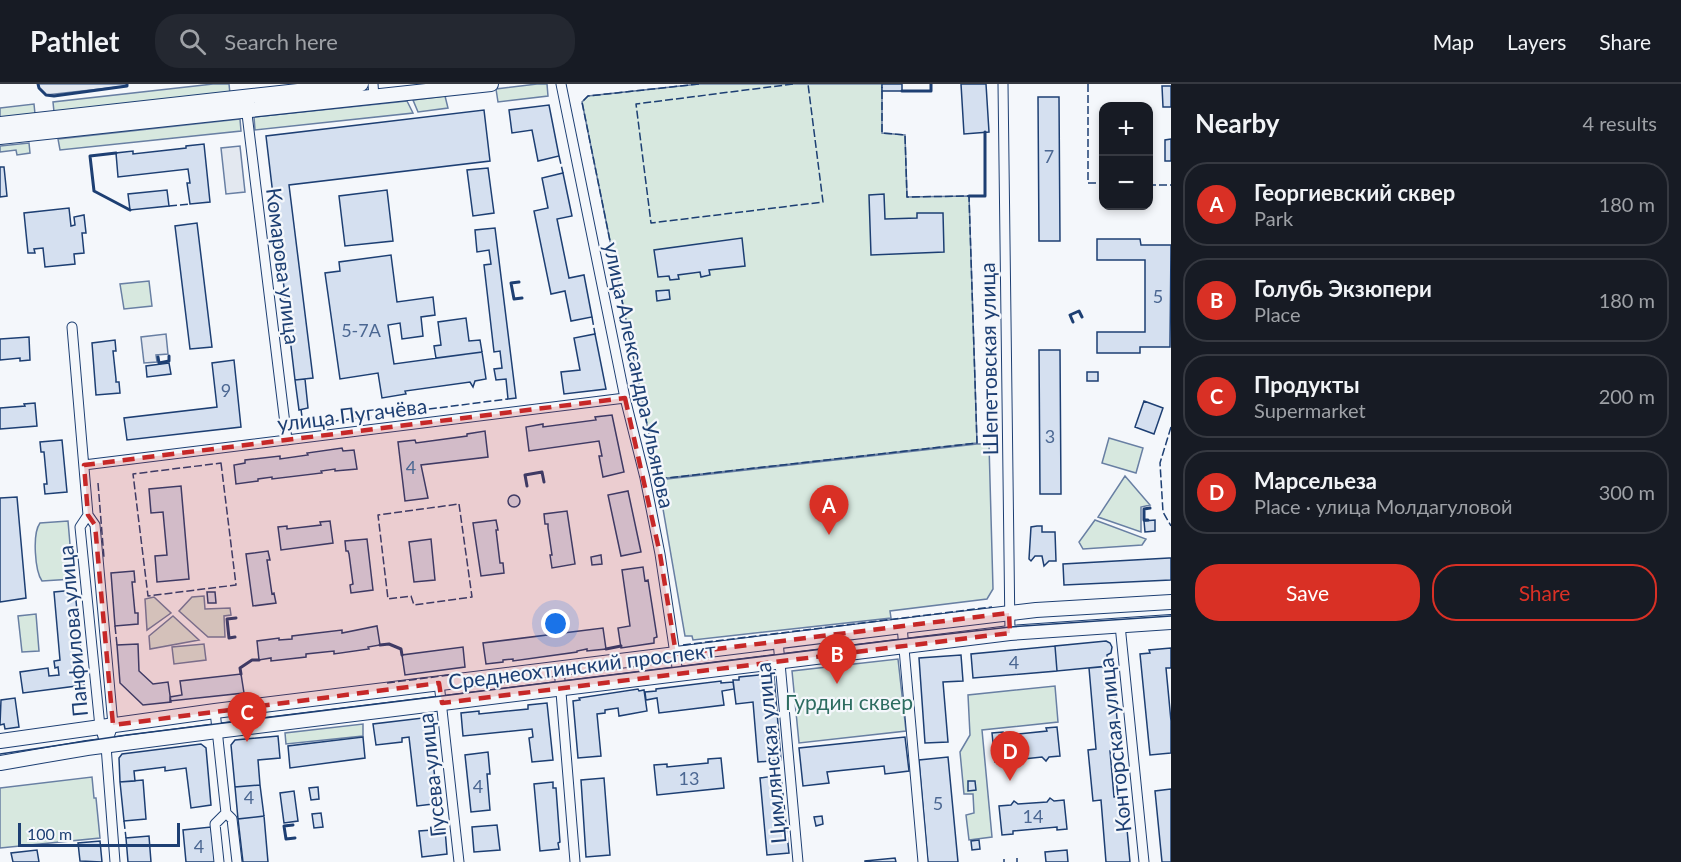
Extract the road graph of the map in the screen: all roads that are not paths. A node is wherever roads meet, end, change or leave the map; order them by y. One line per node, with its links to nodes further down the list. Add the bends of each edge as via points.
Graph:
1 (361, 84): 6 (main road)
2 (491, 84): 5 (main road)
3 (561, 84): 11 (street, улица Александра Ульянова)
4 (1003, 84): 16 (street, Шепетовская улица)
5 (373, 91): 7 (main road)
6 (244, 96): 7 (street, Комарова улица); 8 (main road)
7 (246, 111): 9 (main road); 12 (street, Комарова улица)
8 (0, 124)
9 (0, 137)
10 (72, 327): 13 (street, Панфилова улица)
11 (625, 398): 12 (street, улица Пугачёва); 23 (street, улица Александра Ульянова, via 645,478)
12 (287, 440): 13 (street, улица Пугачёва)
13 (84, 465): 14 (street, Панфилова улица)
14 (88, 515): 31 (street, Панфилова улица, via 95,525); 31 (street, Панфилова улица, via 81,527)
15 (1171, 602): 16 (main road, Среднеохтинский проспект)
16 (1009, 613): 19 (main road, Среднеохтинский проспект); 20 (street, Шепетовская улица)
17 (1171, 622): 18 (main road, Среднеохтинский проспект)
18 (1120, 625): 20 (main road, Среднеохтинский проспект); 44 (street, Конторская улица)
19 (902, 626): 21 (main road, Среднеохтинский проспект); 22 (street)
20 (1010, 633): 22 (main road, Среднеохтинский проспект)
21 (778, 641): 23 (main road, Среднеохтинский проспект); 24 (street, Цимлянская улица)
22 (904, 646): 24 (main road, Среднеохтинский проспект); 43 (street)
23 (676, 654): 25 (main road, Среднеохтинский проспект); 26 (street, улица Александра Ульянова)
24 (780, 661): 26 (main road, Среднеохтинский проспект); 42 (street, Цимлянская улица)
25 (559, 668): 27 (main road, Среднеохтинский проспект); 28 (street)
26 (678, 674): 28 (main road, Среднеохтинский проспект)
27 (439, 683): 29 (street, Гусева улица); 30 (main road, Среднеохтинский проспект)
28 (561, 688): 29 (main road, Среднеохтинский проспект); 41 (street)
29 (442, 703): 32 (main road, Среднеохтинский проспект); 40 (street, Гусева улица)
30 (215, 711): 31 (main road, Среднеохтинский проспект); 32 (street)
31 (106, 726): 33 (main road, Среднеохтинский проспект); 34 (street, Панфилова улица)
32 (217, 731): 34 (main road, Среднеохтинский проспект); 36 (street)
33 (0, 741)
34 (106, 746): 35 (main road, Среднеохтинский проспект); 37 (street, Панфилова улица)
35 (0, 763)
36 (226, 813): 38 (street, via 215,824); 39 (street, via 232,819)
37 (115, 862)
38 (219, 862)
39 (237, 862)
40 (459, 862)
41 (575, 862)
42 (798, 862)
43 (923, 862)
44 (1144, 862)

